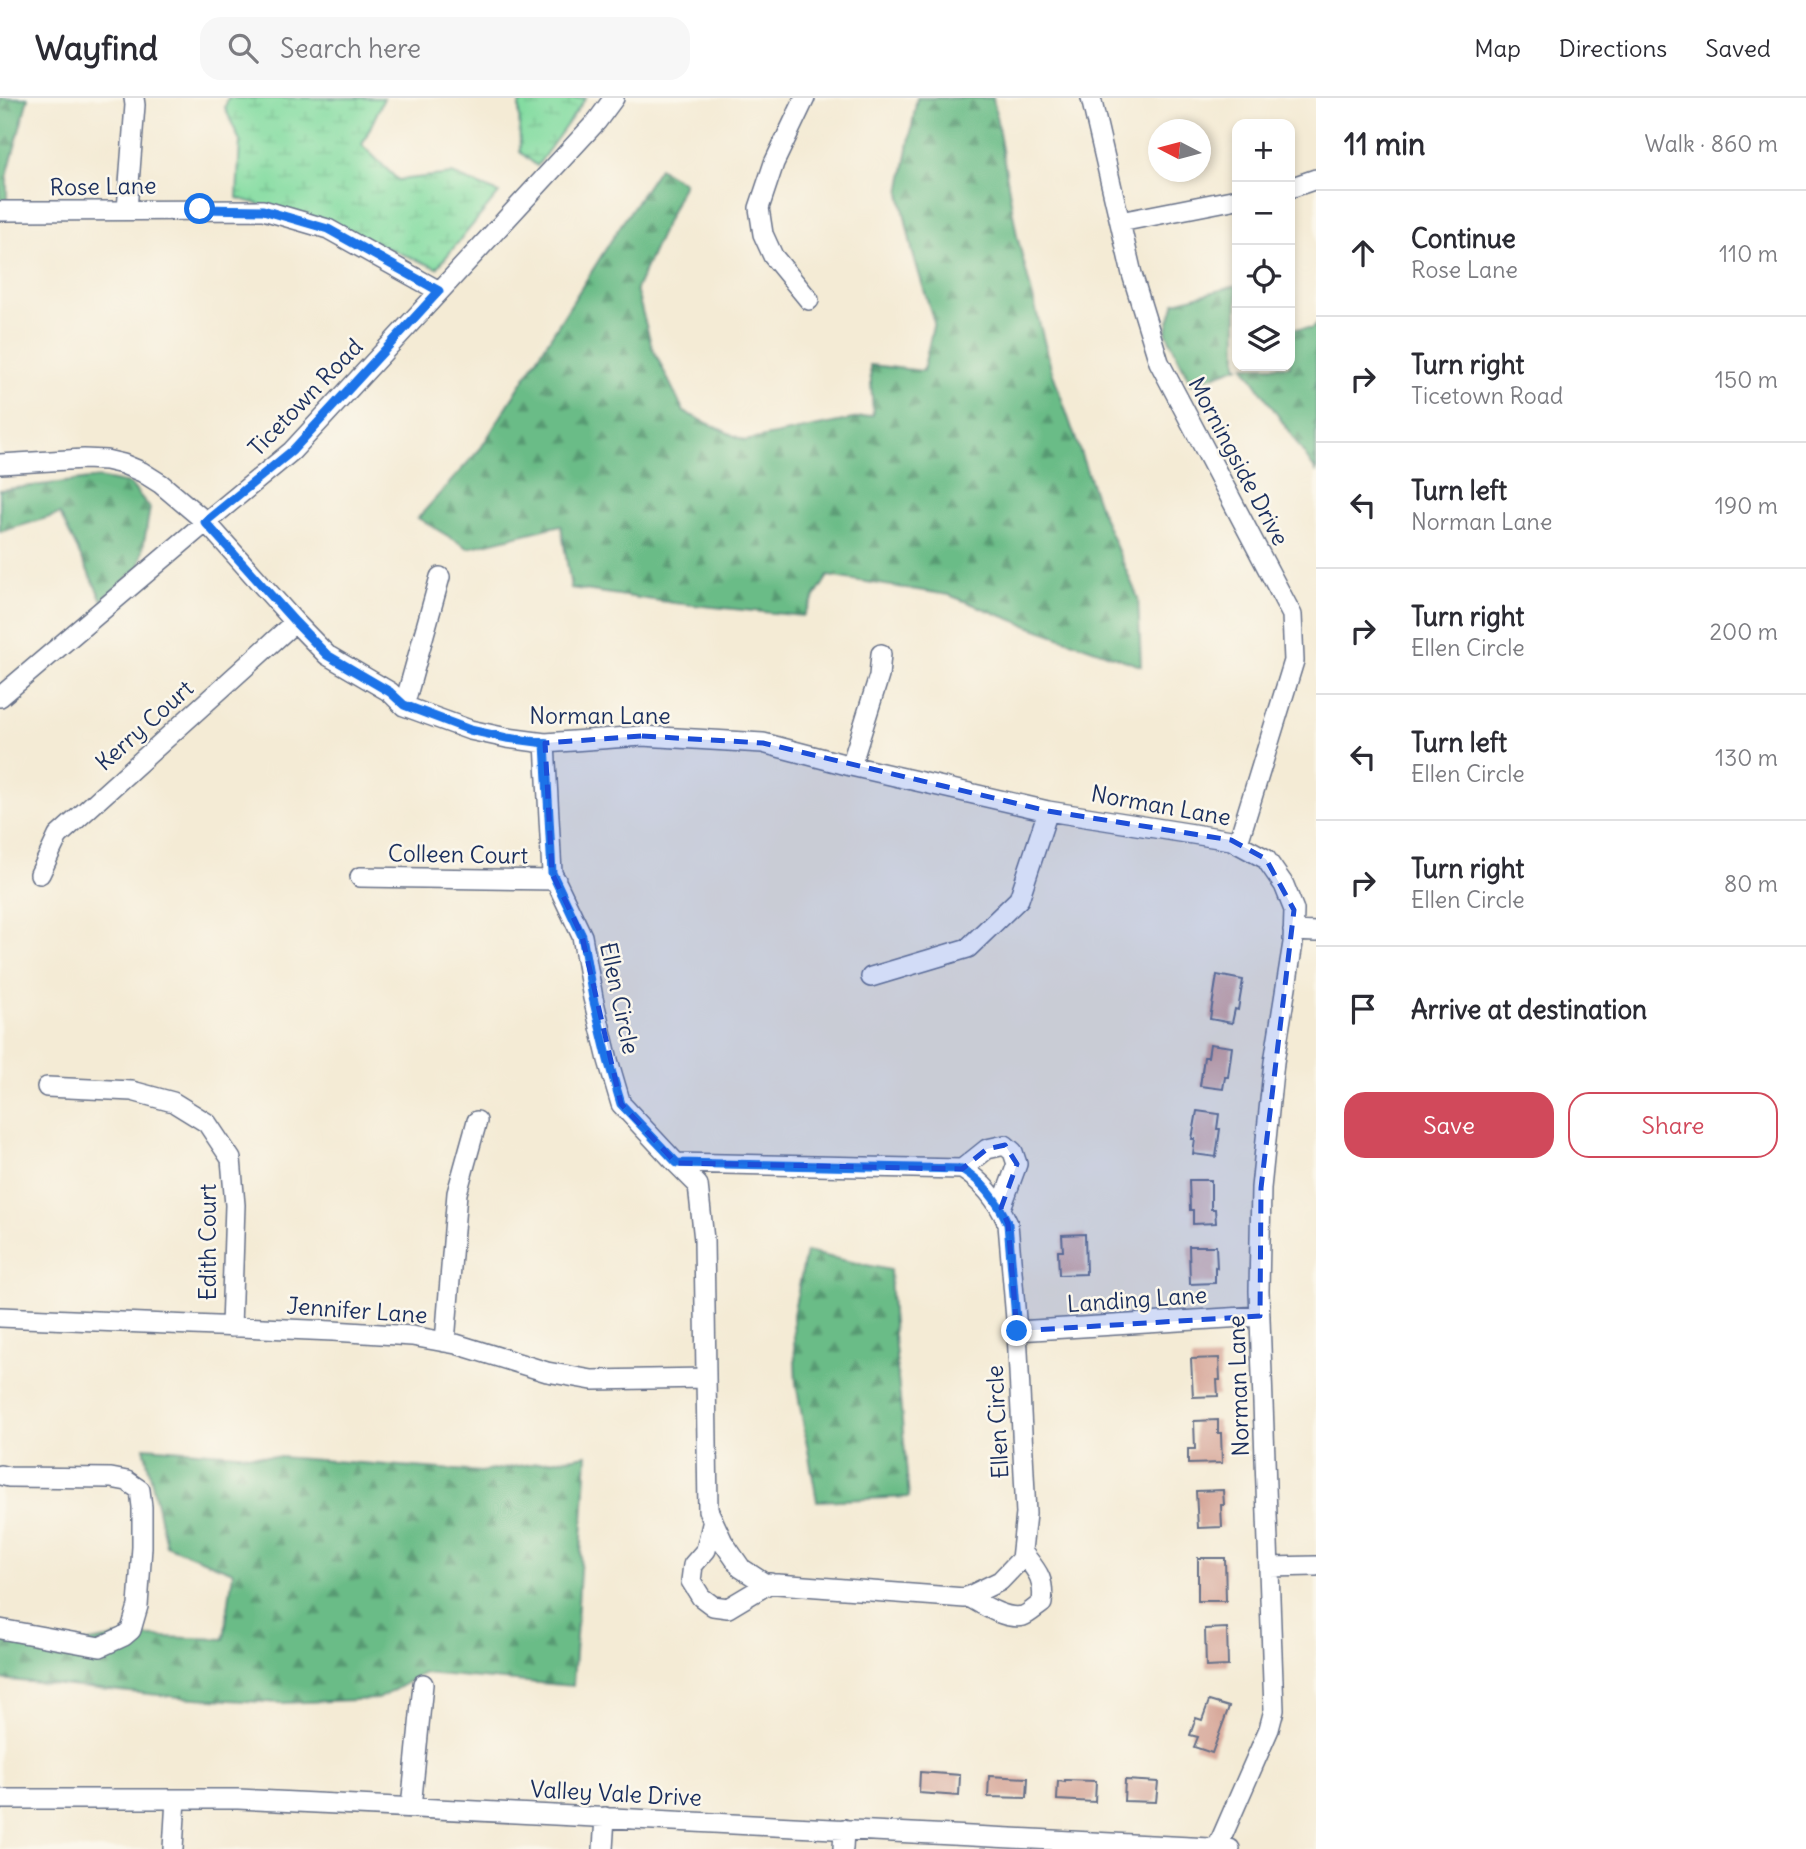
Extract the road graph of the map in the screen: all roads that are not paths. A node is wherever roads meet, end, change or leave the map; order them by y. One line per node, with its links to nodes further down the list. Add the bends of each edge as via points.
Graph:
1 (134, 98): 8 (street)
2 (614, 98): 11 (street, Ticetown Road)
3 (805, 98): 12 (street, via 774,163 759,208 773,256)
4 (1091, 98): 10 (street, Morningside Drive)
5 (1316, 179): 6 (street)
6 (1295, 186)
7 (1232, 200): 10 (street)
8 (127, 210): 9 (street, Rose Lane); 11 (street, Rose Lane, via 263,210 328,229)
9 (0, 211)
10 (1120, 222): 23 (street, Morningside Drive, via 1159,362 1293,615 1294,661)
11 (439, 291): 14 (street, Ticetown Road, via 292,451)
12 (809, 300)
13 (0, 464): 14 (street, Norman Lane, via 84,459 124,464 161,484)
14 (205, 522): 16 (street, Norman Lane); 18 (street, Ticetown Road)
15 (440, 577): 19 (street)
16 (295, 622): 19 (street, Norman Lane, via 327,655); 24 (street, Kerry Court, via 58,836)
17 (881, 654): 21 (street, via 879,676)
18 (0, 697)
19 (404, 705): 20 (street, Norman Lane, via 470,730)
20 (545, 743): 21 (street, Norman Lane, via 642,736 763,743); 26 (street, Ellen Circle)
21 (851, 766): 22 (street, Norman Lane)
22 (1048, 811): 23 (street, Norman Lane); 29 (street, via 1019,899 968,948)
23 (1238, 843): 27 (street, Norman Lane, via 1266,859 1284,885 1294,910)
24 (40, 874)
25 (360, 877): 26 (street, Colleen Court)
26 (556, 880): 32 (street, Ellen Circle, via 582,936 621,1104)
27 (1293, 931): 28 (street); 35 (street, Norman Lane, via 1261,1188)
28 (1316, 932)
29 (871, 977)
30 (47, 1087): 37 (street, Edith Court, via 132,1091 173,1101 207,1123 231,1159 235,1205)
31 (477, 1121): 39 (street, via 457,1193)
32 (677, 1163): 33 (street); 40 (street, Ellen Circle, via 698,1185 704,1240)
33 (962, 1169): 34 (street, Ellen Circle, via 976,1178); 34 (street, via 986,1149 1005,1145 1013,1152 1017,1164)
34 (1001, 1208): 38 (street, Ellen Circle, via 1008,1224)
35 (1260, 1316): 38 (street, Landing Lane); 45 (street, Norman Lane)
36 (0, 1317): 37 (street, Jennifer Lane)
37 (231, 1326): 39 (street, Jennifer Lane, via 388,1334)
38 (1017, 1331): 43 (street, Ellen Circle, via 1026,1514)
39 (444, 1342): 40 (street, Jennifer Lane, via 592,1380)
40 (706, 1378): 42 (street, Ellen Circle, via 708,1510)
41 (0, 1475): 48 (street, via 127,1481 140,1490 142,1507 138,1606 131,1630 100,1647)
42 (713, 1520): 46 (street, Ellen Circle, via 741,1568); 46 (street, Ellen Circle, via 706,1550 693,1565 691,1581 701,1597 713,1606 728,1608)
43 (1022, 1552): 47 (street, Ellen Circle, via 1000,1581); 47 (street, Ellen Circle, via 1044,1586 1042,1603 1024,1616 1012,1616)
44 (1316, 1566): 45 (street)
45 (1269, 1567): 56 (street, Norman Lane, via 1274,1710)
46 (770, 1583): 47 (street, Ellen Circle)
47 (969, 1597)
48 (0, 1629)
49 (423, 1684): 52 (street)
50 (0, 1798): 51 (street, Valley Vale Drive)
51 (176, 1799): 52 (street, Valley Vale Drive); 57 (street)
52 (411, 1808): 53 (street, Valley Vale Drive)
53 (605, 1817): 54 (street, Valley Vale Drive); 58 (street)
54 (843, 1839): 55 (street, Valley Vale Drive)
55 (1084, 1845): 56 (street, Valley Vale Drive)
56 (1217, 1848): 59 (street, Valley Vale Drive)
57 (173, 1849)
58 (603, 1849)
59 (1230, 1849)

